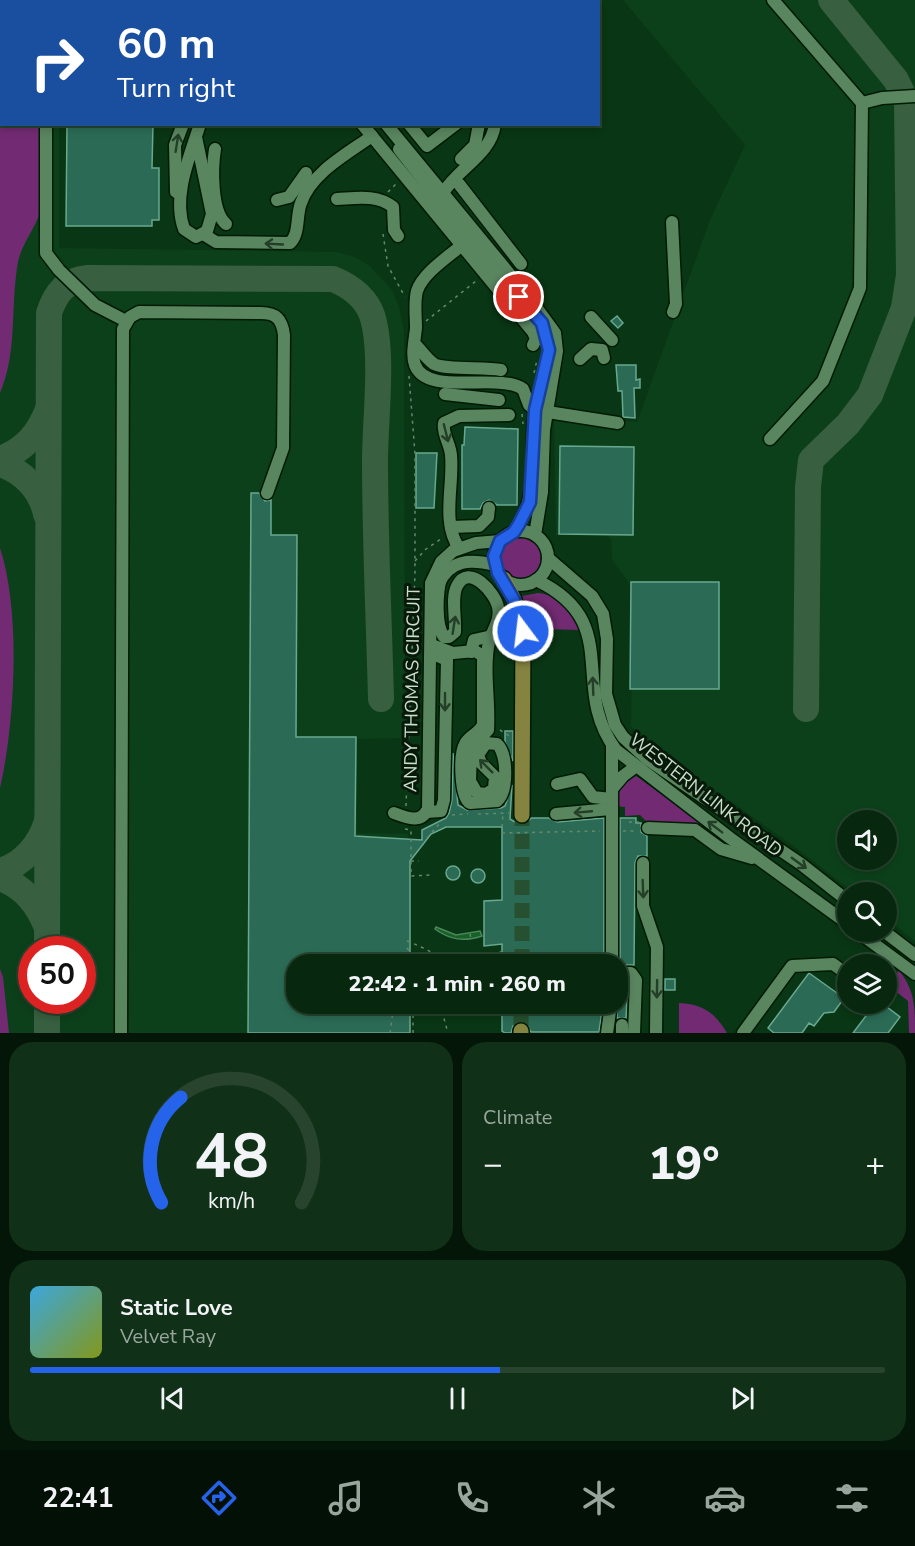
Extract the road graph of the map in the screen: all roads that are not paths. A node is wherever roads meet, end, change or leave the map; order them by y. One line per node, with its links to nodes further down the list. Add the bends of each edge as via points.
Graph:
1 (772, 0): 3 (street)
2 (910, 96): 3 (street)
3 (862, 103): 44 (street, via 860,288 823,381)
4 (46, 126): 30 (street, via 46,253 95,305)
5 (182, 126): 21 (street, one-way to 5, via 175,191 175,145)
6 (199, 126): 14 (street)
7 (364, 126): 13 (street)
8 (387, 126): 18 (street)
9 (411, 126): 10 (street, via 427,146)
10 (453, 126)
11 (479, 126): 18 (street, via 474,148 447,171)
12 (494, 126): 18 (street, via 490,144)
13 (372, 136): 24 (street, one-way to 24, via 316,179 300,203 293,241 216,242); 26 (street)
14 (196, 137): 21 (street, via 188,159); 24 (street, via 212,214)
15 (215, 149): 23 (street, via 215,192 218,212)
16 (306, 173): 20 (street, via 289,197)
17 (459, 184): 27 (street)
18 (438, 191): 40 (street, via 485,260 542,323 549,356)
19 (337, 199): 25 (street, via 385,202 393,207)
20 (277, 200)
21 (181, 204): 24 (street, via 184,229 196,237)
22 (672, 222): 28 (street, via 676,304)
23 (226, 225)
24 (203, 234)
25 (398, 236)
26 (462, 245): 32 (street, via 533,332); 37 (street, via 418,288 415,365 427,377 440,382)
27 (521, 264)
28 (673, 312)
29 (591, 317): 31 (street)
30 (126, 321): 45 (street, via 139,312 268,313 281,321 283,448); 81 (street)
31 (612, 340)
32 (533, 345)
33 (417, 346): 36 (street, via 439,366)
34 (604, 358): 35 (street, via 602,350 591,349)
35 (580, 359)
36 (501, 370)
37 (506, 382): 39 (street); 40 (street, via 523,389 529,405)
38 (445, 394): 39 (street)
39 (498, 400): 42 (street)
40 (540, 411): 43 (street); 48 (street, via 532,495); 49 (street, via 542,492)
41 (515, 414): 42 (street)
42 (490, 415): 47 (street, one-way to 47, via 459,416 444,423 451,455)
43 (618, 423)
44 (770, 439)
45 (267, 493)
46 (489, 508): 47 (street, via 488,517 479,526)
47 (449, 532): 51 (street)
48 (514, 532): 49 (street); 50 (street)
49 (535, 535): 52 (street, via 545,546)
50 (500, 541): 51 (street); 53 (street)
51 (459, 548): 58 (street, ANDY THOMAS CIRCUIT, via 441,562 433,575)
52 (548, 558): 56 (street); 70 (street, WESTERN LINK ROAD, one-way to 70, via 592,596 603,614 607,639 606,694 615,725 623,737 647,759)
53 (495, 565): 54 (street, via 466,561); 55 (street)
54 (441, 578): 57 (street, one-way to 57, via 442,635 446,638 453,634 456,587 470,578 483,583 496,599 499,618); 58 (street, via 435,594)
55 (504, 579): 56 (street, via 520,585); 64 (main road, via 518,611 523,639)
56 (536, 580): 60 (street, WESTERN LINK ROAD, one-way to 56, via 595,710 592,648 585,625 565,596)
57 (492, 636): 59 (street, via 474,640); 59 (street, one-way to 59, via 488,650 488,730 471,748 470,781 477,793 491,791 495,777 480,763 478,752 486,743 500,747 504,756 503,791 500,799 493,802 470,803 462,793 463,748 482,729 484,720 484,658 480,652)
58 (432, 645): 59 (street, via 453,653); 66 (street, ANDY THOMAS CIRCUIT, via 426,812 422,818)
59 (471, 652)
60 (612, 745): 61 (street, WESTERN LINK ROAD); 63 (street)
61 (635, 767): 63 (street); 68 (street, WESTERN LINK ROAD, one-way to 61)
62 (557, 784): 63 (street, via 580,779 592,797)
63 (611, 799): 65 (street, one-way to 65); 74 (street)
64 (518, 812)
65 (556, 814)
66 (400, 816)
67 (643, 830): 68 (street, via 695,830 721,849)
68 (762, 861): 71 (street, WESTERN LINK ROAD)
69 (643, 863): 80 (street, one-way to 80, via 643,906 657,947)
70 (837, 892)
71 (837, 916)
72 (897, 941): 75 (street)
73 (872, 942): 78 (street)
74 (612, 954)
75 (915, 955)
76 (837, 967): 84 (street, via 792,966)
77 (628, 973): 83 (street, via 636,980)
78 (915, 974)
79 (610, 1014): 82 (street)
80 (657, 1032)
81 (120, 1033)
82 (607, 1033)
83 (634, 1033)
84 (743, 1033)

